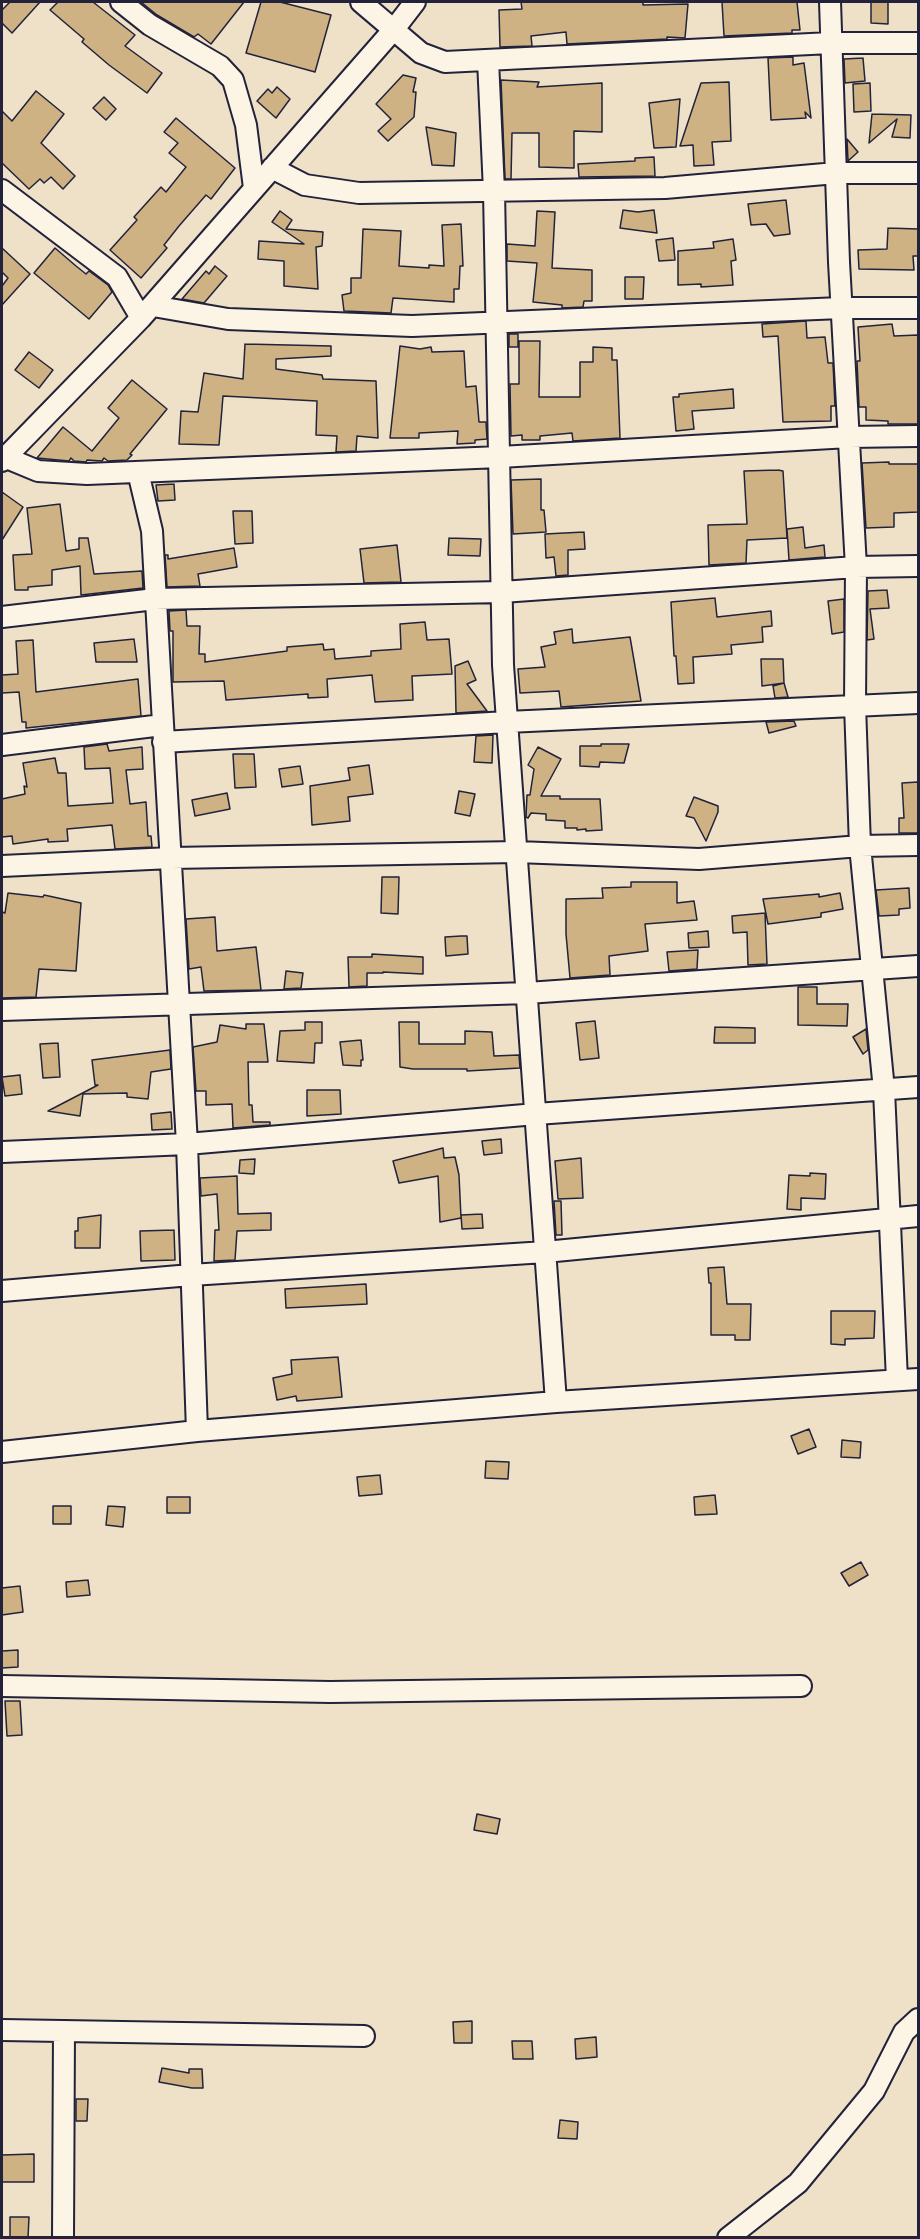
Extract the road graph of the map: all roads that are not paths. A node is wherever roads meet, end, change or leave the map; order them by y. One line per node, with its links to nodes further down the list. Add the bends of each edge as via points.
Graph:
1 (121, 2): 12 (street, via 150,26 220,66 233,80 246,125)
2 (361, 2): 5 (street)
3 (416, 2): 5 (street)
4 (830, 2): 6 (street)
5 (394, 28): 8 (street, via 421,53 445,62); 9 (street)
6 (831, 43): 7 (street); 8 (street); 11 (street)
7 (918, 43)
8 (488, 60): 14 (street)
9 (272, 168): 12 (street); 14 (street, via 305,185 359,193)
10 (918, 173): 11 (street)
11 (836, 174): 14 (street, via 665,188); 15 (street)
12 (254, 188): 17 (street)
13 (2, 190): 17 (street, via 117,278)
14 (494, 191): 18 (street)
15 (841, 308): 16 (street); 18 (street); 20 (street)
16 (918, 308)
17 (147, 312): 18 (street, via 412,326); 22 (street)
18 (497, 323): 21 (street)
19 (918, 436): 20 (street)
20 (849, 437): 21 (street); 25 (street)
21 (500, 457): 23 (street); 26 (street)
22 (2, 458): 23 (street, via 38,471)
23 (138, 472): 27 (street, via 152,531)
24 (918, 566): 25 (street)
25 (856, 567): 26 (street); 30 (street)
26 (502, 592): 27 (street); 31 (street)
27 (155, 599): 28 (street); 32 (street)
28 (2, 617)
29 (918, 703): 30 (street)
30 (855, 705): 31 (street); 35 (street)
31 (507, 722): 32 (street); 36 (street)
32 (163, 734): 33 (street); 37 (street)
33 (2, 745)
34 (918, 845): 35 (street)
35 (860, 846): 36 (street, via 699,859); 40 (street)
36 (517, 852): 37 (street); 41 (street)
37 (171, 858): 38 (street); 42 (street)
38 (2, 866)
39 (918, 966): 40 (street)
40 (872, 970): 41 (street); 45 (street)
41 (527, 993): 42 (street); 46 (street)
42 (178, 1006): 43 (street); 47 (street)
43 (2, 1010)
44 (918, 1087): 45 (street)
45 (885, 1090): 46 (street); 50 (street)
46 (536, 1114): 47 (street); 51 (street)
47 (187, 1144): 48 (street); 52 (street)
48 (2, 1152)
49 (918, 1216): 50 (street)
50 (890, 1219): 51 (street); 55 (street)
51 (545, 1252): 52 (street); 56 (street)
52 (191, 1275): 53 (street); 57 (street)
53 (2, 1291)
54 (918, 1378): 55 (street)
55 (897, 1380): 56 (street)
56 (556, 1401): 57 (street)
57 (197, 1431): 58 (street)
58 (2, 1452)
59 (2, 1686): 60 (street, via 330,1692)
60 (801, 1686)
61 (918, 2019): 66 (street, via 904,2032 874,2091 798,2183)
62 (2, 2030): 63 (street)
63 (64, 2031): 64 (street); 65 (street)
64 (364, 2036)
65 (63, 2238)
66 (728, 2238)

